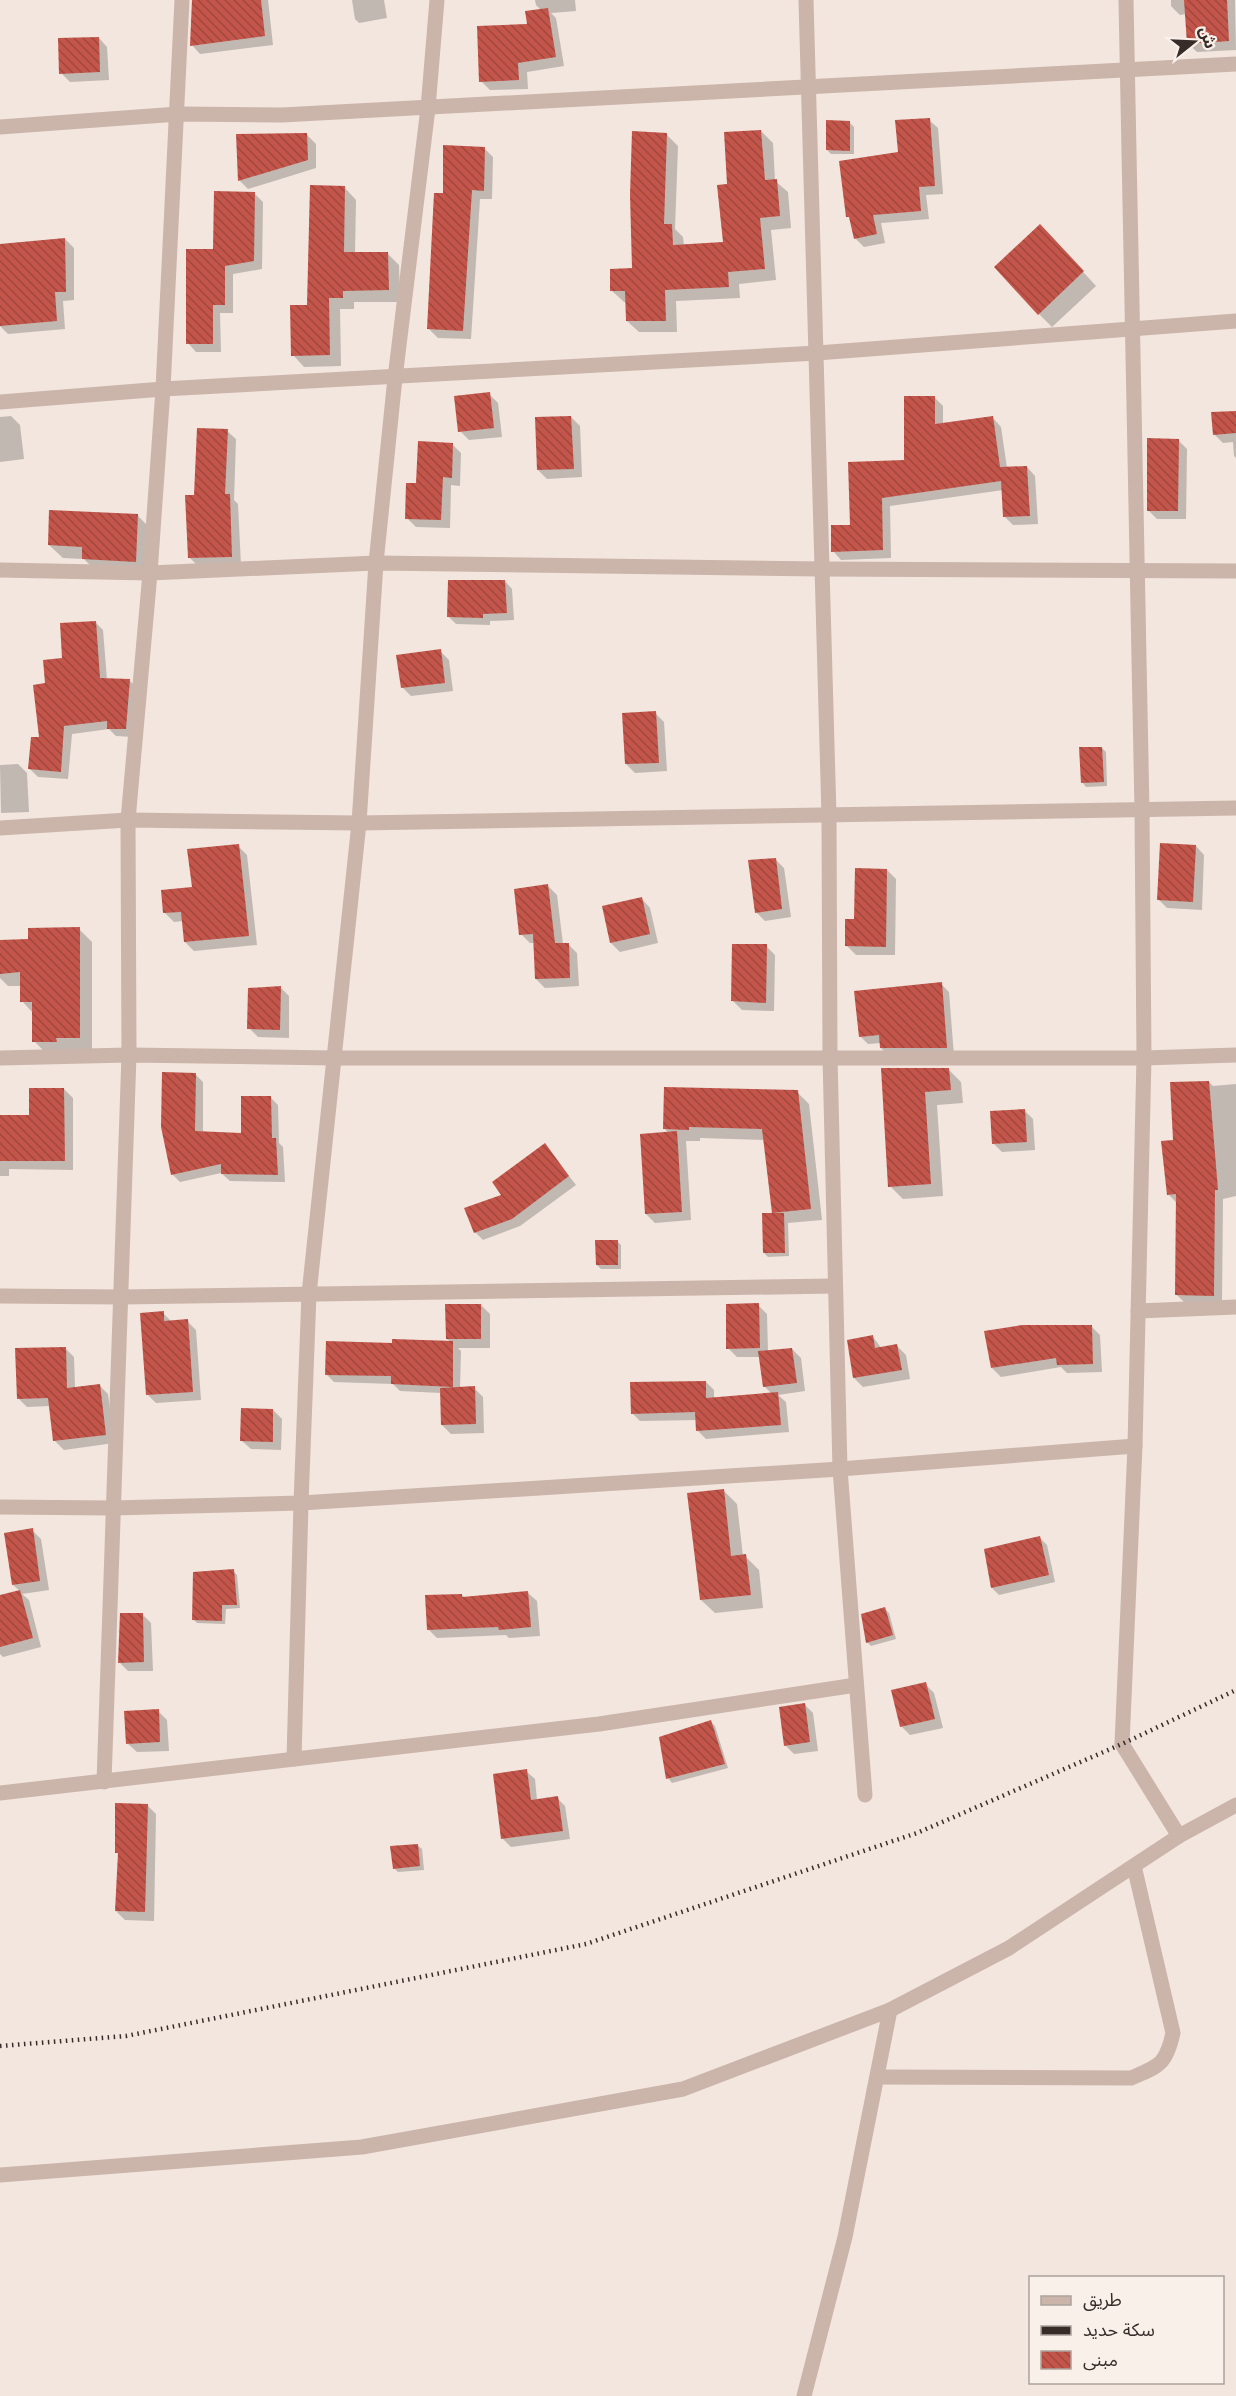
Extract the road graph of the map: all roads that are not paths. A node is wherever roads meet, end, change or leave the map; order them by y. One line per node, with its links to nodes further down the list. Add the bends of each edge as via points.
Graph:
1 (182, 0): 9 (street)
2 (437, 0): 8 (street)
3 (806, 0): 7 (street)
4 (1125, 0): 6 (street)
5 (1236, 64): 6 (street)
6 (1126, 69): 7 (street); 12 (street)
7 (807, 87): 8 (street); 13 (street)
8 (428, 108): 9 (street, via 282,115); 14 (street)
9 (178, 114): 10 (street); 15 (street)
10 (0, 127)
11 (1236, 321): 12 (street)
12 (1132, 329): 13 (street); 20 (street)
13 (817, 353): 14 (street); 18 (street)
14 (395, 378): 15 (street); 17 (street)
15 (163, 389): 16 (street); 22 (street)
16 (0, 402)
17 (376, 563): 18 (street); 22 (street); 27 (street)
18 (822, 569): 20 (street); 25 (street)
19 (0, 570): 22 (street)
20 (1136, 571): 21 (street); 24 (street)
21 (1236, 571)
22 (150, 573): 26 (street)
23 (1236, 808): 24 (street)
24 (1142, 810): 25 (street); 34 (street)
25 (829, 816): 27 (street); 31 (street)
26 (128, 820): 27 (street); 28 (street); 30 (street)
27 (359, 824): 33 (street)
28 (0, 828)
29 (1236, 1054): 34 (street)
30 (129, 1055): 32 (street); 33 (street); 38 (street)
31 (830, 1057): 33 (street); 34 (street); 35 (street)
32 (0, 1058)
33 (334, 1058): 36 (street)
34 (1144, 1058): 40 (street)
35 (835, 1286): 36 (street); 42 (street)
36 (309, 1294): 38 (street); 43 (street)
37 (0, 1296): 38 (street)
38 (121, 1297): 45 (street)
39 (1236, 1307): 40 (street)
40 (1138, 1311): 41 (street)
41 (1135, 1446): 42 (street); 52 (street, via 1122,1744)
42 (840, 1469): 43 (street); 46 (street)
43 (301, 1503): 45 (street); 47 (street)
44 (0, 1507): 45 (street)
45 (114, 1508): 48 (street)
46 (856, 1685): 47 (street, via 599,1724); 50 (street)
47 (294, 1758): 48 (street)
48 (104, 1782): 49 (street)
49 (0, 1793)
50 (865, 1795)
51 (1236, 1805): 52 (street)
52 (1179, 1836): 53 (street)
53 (1134, 1866): 54 (street, via 1010,1948); 55 (street, via 1173,2034 1168,2055 1153,2069 1131,2078)
54 (890, 2010): 55 (street); 56 (street, via 683,2089 362,2146)
55 (877, 2077): 57 (street, via 845,2237)
56 (0, 2175)
57 (804, 2396)

